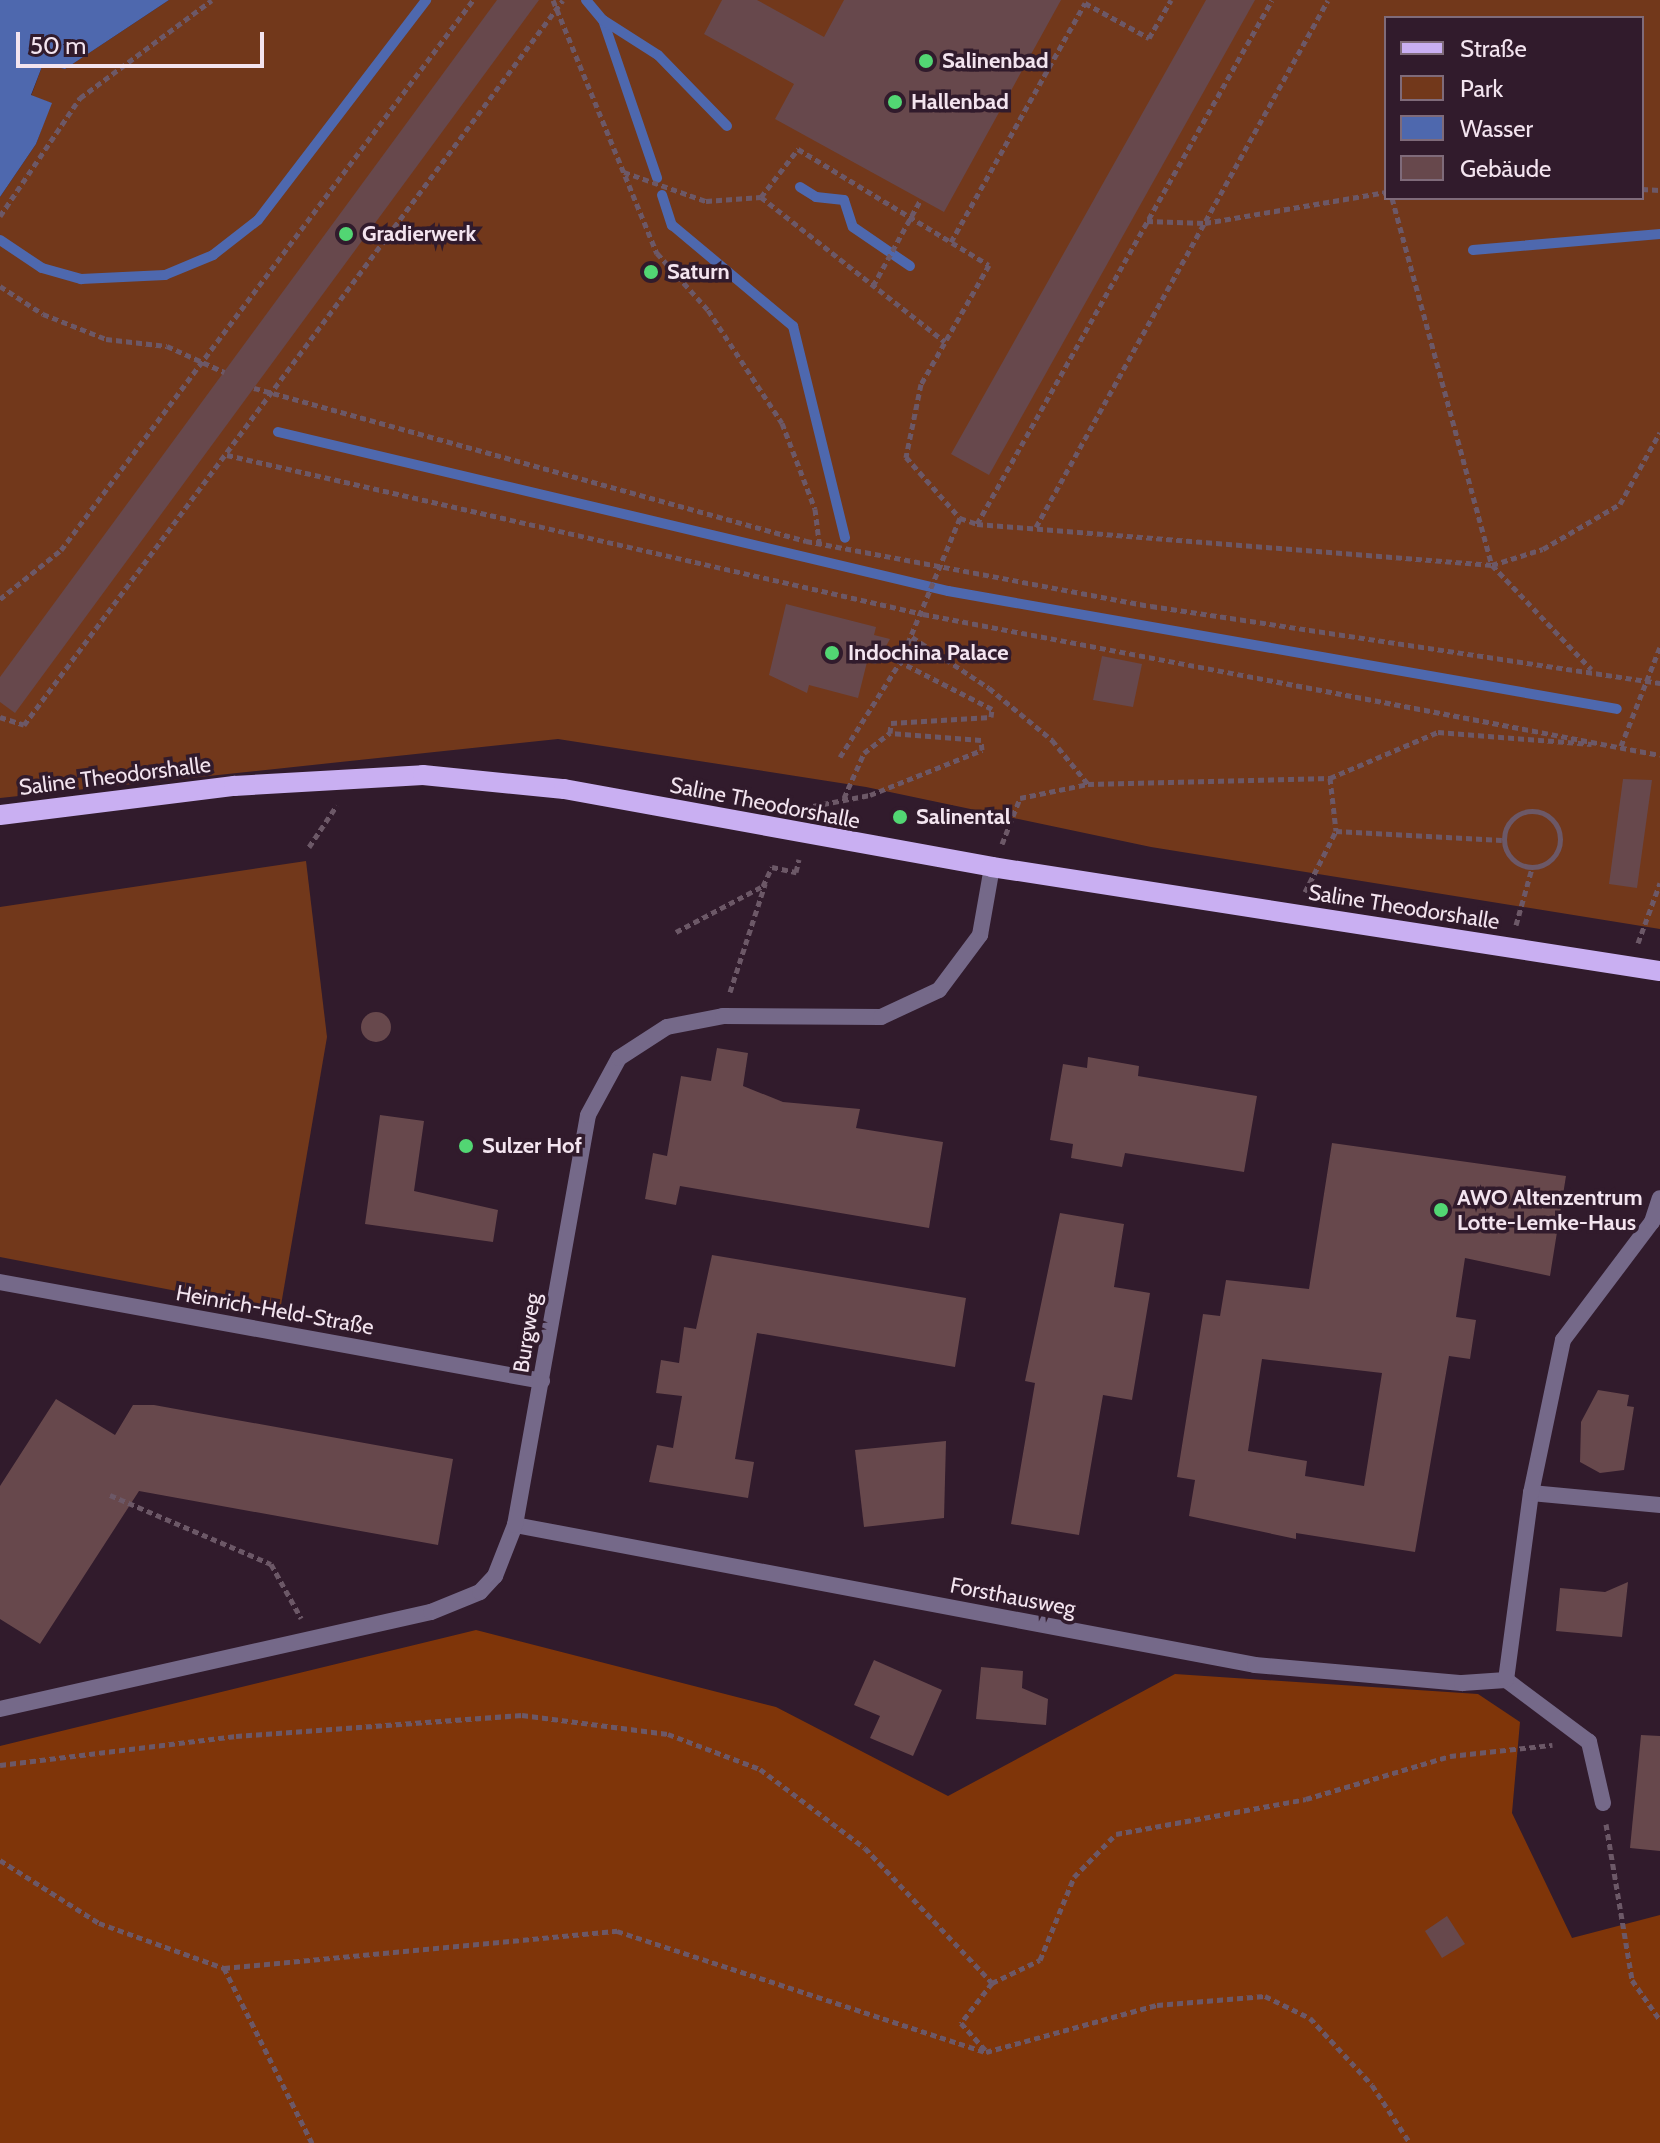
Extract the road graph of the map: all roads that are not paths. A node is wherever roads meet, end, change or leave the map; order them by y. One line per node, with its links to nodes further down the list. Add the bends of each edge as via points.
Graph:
1 (0, 815): 2 (main road, Saline Theodorshalle, via 356,776 423,775 564,789)
2 (992, 867): 3 (main road, Saline Theodorshalle); 7 (street, Burgweg, via 980,935 939,990 881,1017 723,1016 667,1027 619,1058 588,1115)
3 (1660, 971)
4 (1660, 1198): 5 (street)
5 (1656, 1222): 8 (street, via 1563,1340)
6 (0, 1282): 7 (street, Heinrich-Held-Straße)
7 (542, 1381): 10 (street, Burgweg)
8 (1531, 1493): 9 (street); 11 (street)
9 (1660, 1505)
10 (515, 1525): 11 (street, Forsthausweg, via 1255,1665 1462,1683); 12 (street, Burgweg, via 495,1576 464,1602 310,1642)
11 (1506, 1680): 13 (street, via 1589,1742)
12 (0, 1709)
13 (1603, 1803)

